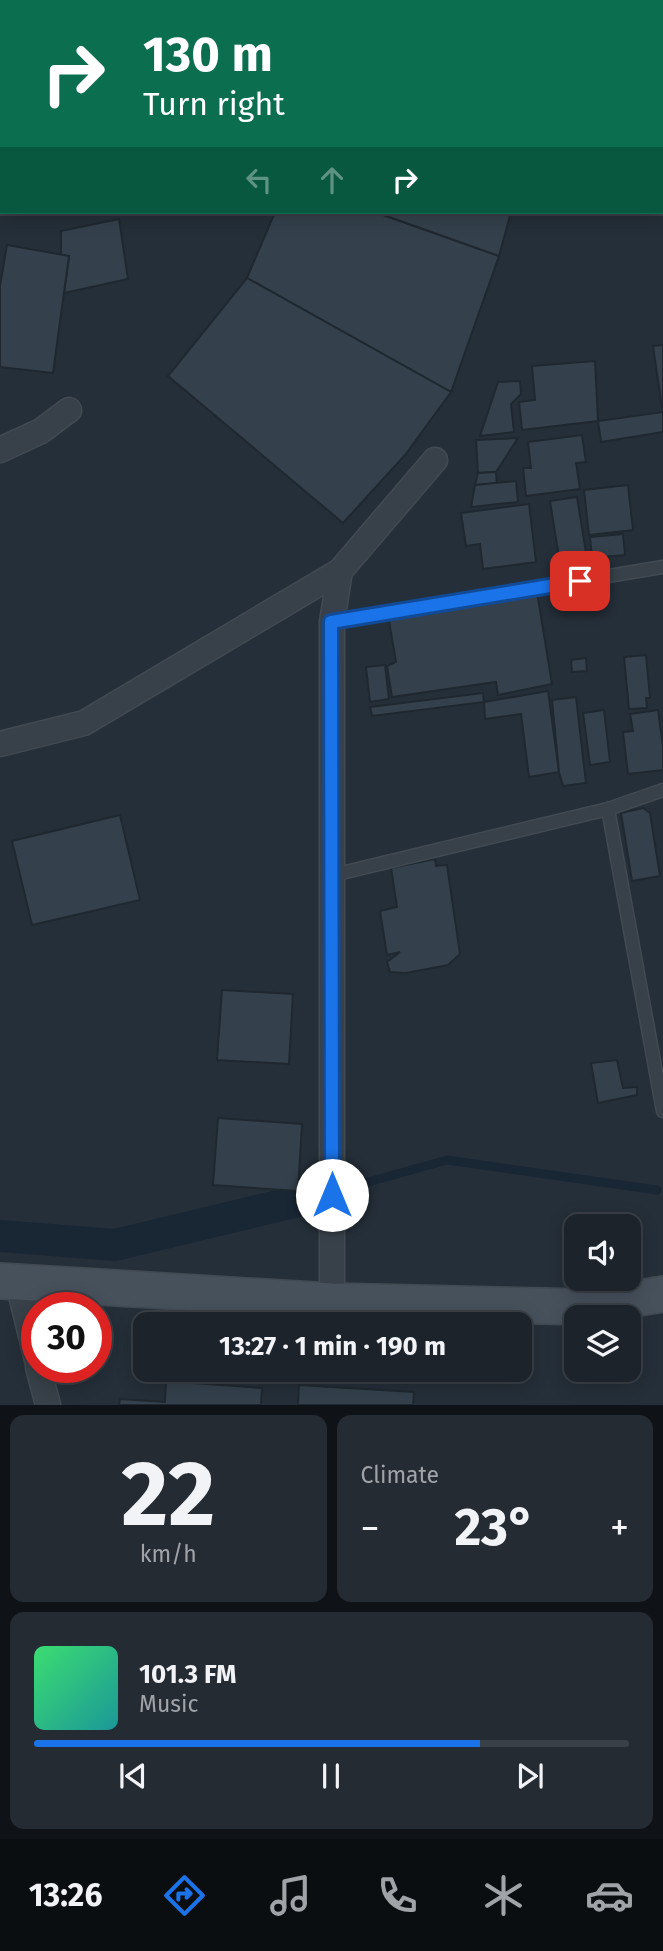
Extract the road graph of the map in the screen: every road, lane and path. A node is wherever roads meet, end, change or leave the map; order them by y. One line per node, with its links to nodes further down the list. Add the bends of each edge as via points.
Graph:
1 (69, 410): 2 (street, via 41,431)
2 (0, 450)
3 (435, 460): 5 (street)
4 (663, 567): 6 (lane)
5 (340, 571): 6 (street); 7 (street, via 84,723)
6 (331, 622): 10 (street)
7 (0, 744)
8 (663, 790): 9 (lane)
9 (608, 809): 10 (lane); 11 (lane)
10 (333, 875): 14 (street)
11 (663, 1111)
12 (9, 1282): 14 (street); 15 (street)
13 (663, 1294): 14 (street, via 585,1307)
14 (332, 1301)
15 (21, 1315)
16 (42, 1383): 17 (street)
17 (48, 1405)

